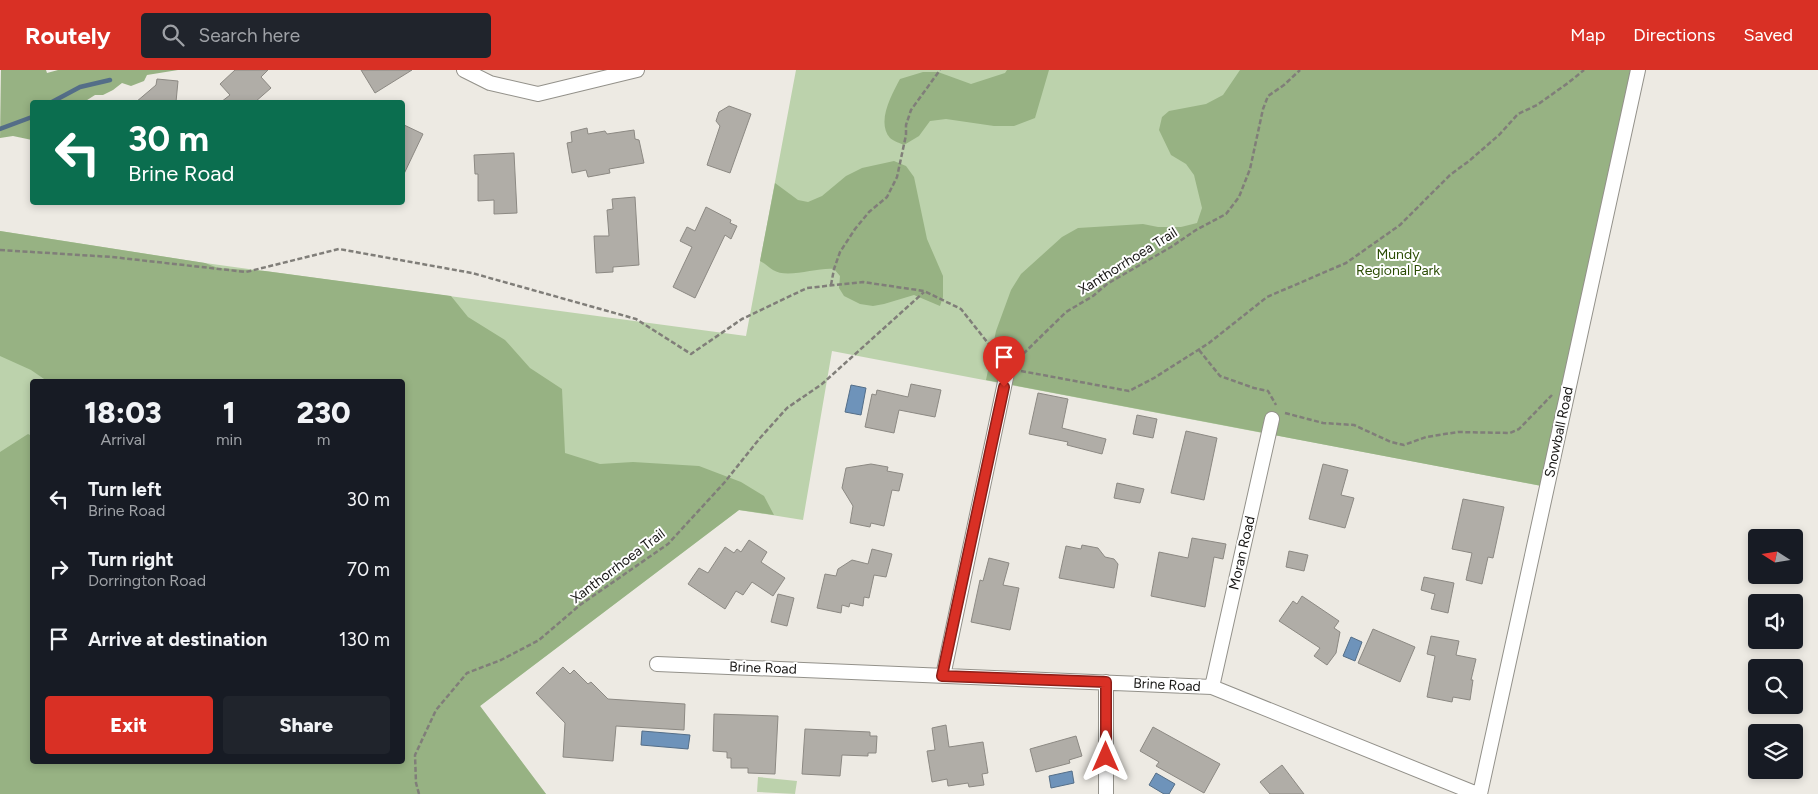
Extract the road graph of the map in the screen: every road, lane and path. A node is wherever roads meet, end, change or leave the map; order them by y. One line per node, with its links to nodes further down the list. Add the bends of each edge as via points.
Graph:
1 (464, 70): 2 (street, via 490,83 538,94)
2 (637, 70)
3 (940, 70): 8 (path, via 911,110 897,178 887,197 855,228 840,252)
4 (1300, 70): 11 (path, Xanthorrhoea Trail, via 1268,96 1250,169 1239,197 1226,214 1066,312)
5 (1584, 70): 10 (path, via 1537,105 1518,114 1400,225 1346,263 1267,296)
6 (1638, 70): 20 (street, Snowball Road)
7 (0, 250): 8 (path, via 112,257 246,272 340,249 472,273 636,320 690,354 742,319 807,288)
8 (831, 285): 9 (path, via 863,282)
9 (924, 291): 11 (path, via 961,309); 18 (path, Xanthorrhoea Trail, via 822,384 787,408 668,544 580,605 539,640 501,660 466,673 436,710 415,755)
10 (1199, 350): 11 (path, via 1129,391); 13 (path, via 1220,376 1268,391 1277,404)
11 (1008, 368): 15 (street)
12 (1556, 390): 13 (path, via 1537,412 1510,433 1458,432 1426,437 1404,445 1354,425 1323,423 1285,413)
13 (1272, 419): 17 (street, Moran Road)
14 (657, 664): 15 (street, Brine Road)
15 (942, 676): 16 (street, Brine Road)
16 (1106, 682): 17 (street, Brine Road); 19 (street)
17 (1212, 687): 20 (street, Brine Road)
18 (419, 794)
19 (1106, 794)
20 (1479, 794)

